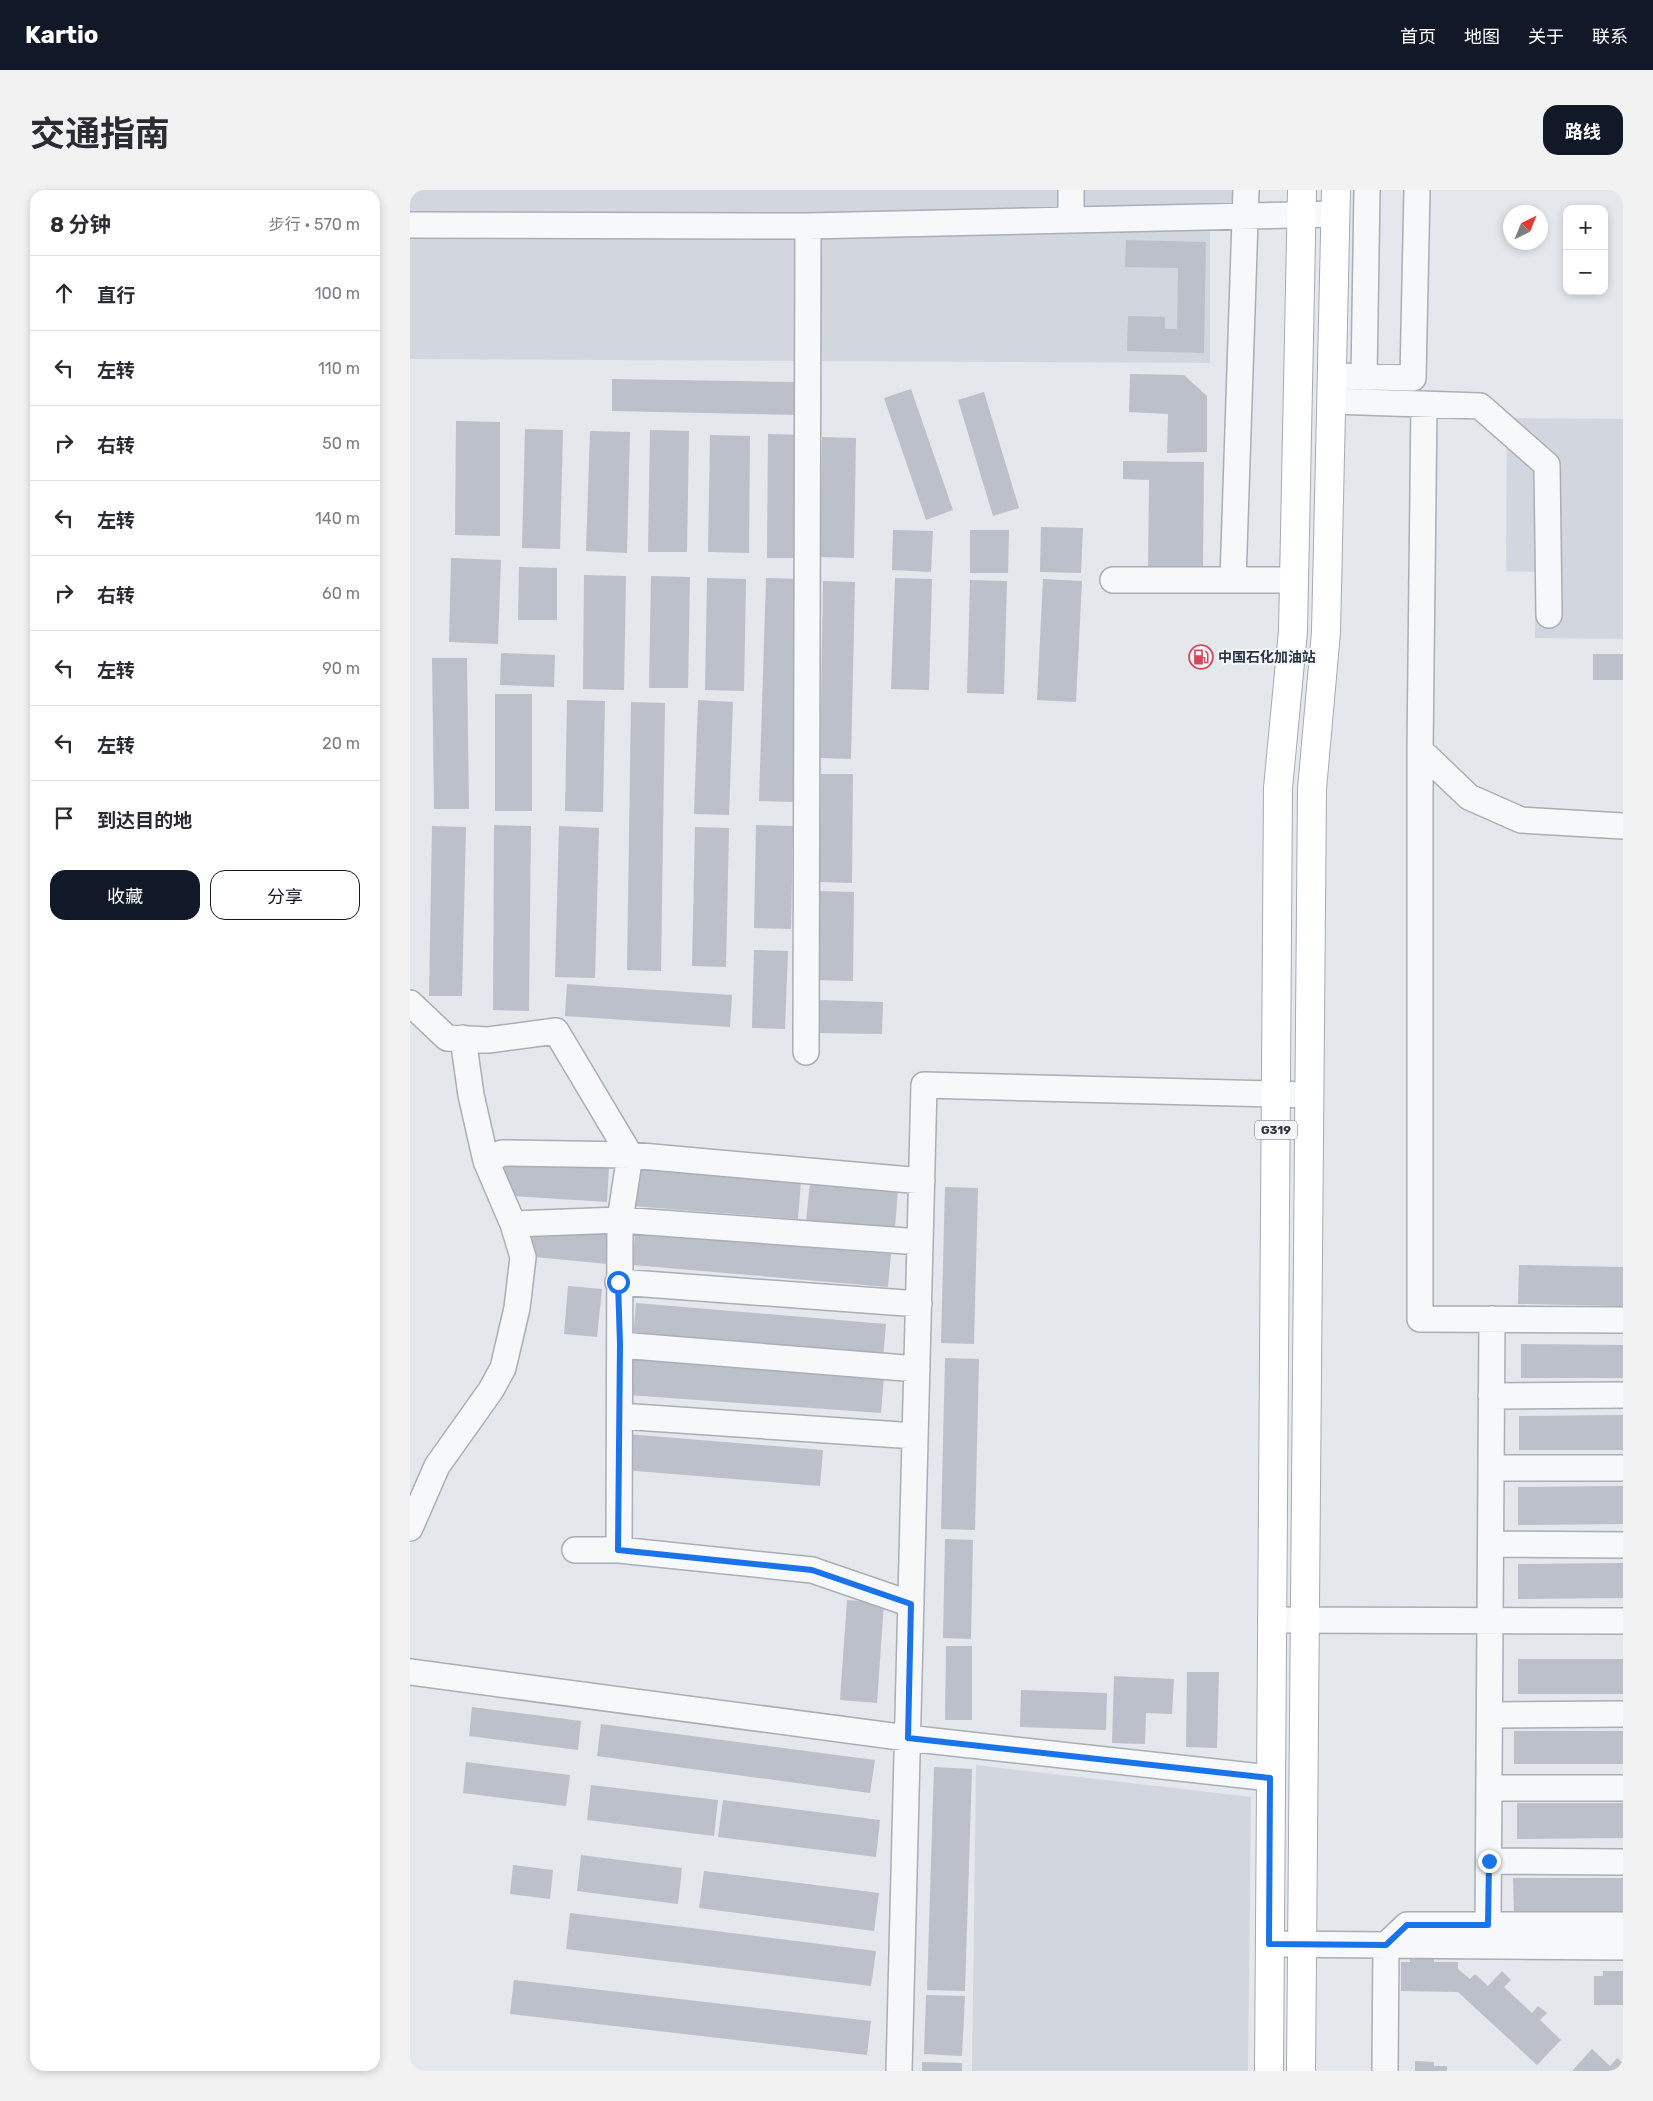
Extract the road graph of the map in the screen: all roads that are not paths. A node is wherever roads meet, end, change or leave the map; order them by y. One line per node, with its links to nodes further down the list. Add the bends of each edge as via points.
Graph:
1 (1071, 190): 8 (street)
2 (1246, 190): 7 (street)
3 (1367, 190): 11 (street)
4 (1417, 190): 11 (street, via 1413,378)
5 (1302, 202): 6 (street); 7 (street); 16 (main road, G319)
6 (1336, 202): 12 (main road, G319)
7 (1246, 215): 8 (street); 15 (street)
8 (1071, 220): 10 (street)
9 (410, 225): 10 (street)
10 (808, 226): 22 (street)
11 (1364, 377): 12 (street)
12 (1332, 389): 13 (street); 24 (main road, G319, via 1326,632 1312,789)
13 (1424, 404): 17 (street, via 1480,406 1547,465); 18 (street)
14 (1113, 580): 15 (street)
15 (1233, 580): 16 (street)
16 (1294, 580): 23 (main road, G319, via 1278,788)
17 (1549, 615)
18 (1420, 750): 19 (street, via 1469,797 1521,820); 33 (street, via 1420,1319)
19 (1623, 826)
20 (410, 1003): 21 (street, via 447,1038)
21 (463, 1038): 25 (street, via 488,1040 556,1031); 26 (street, via 471,1095)
22 (806, 1052)
23 (1276, 1094): 24 (street); 27 (street, via 924,1085); 49 (main road, G319)
24 (1309, 1095): 50 (main road, G319)
25 (630, 1155): 26 (street, via 502,1153); 27 (street); 28 (street)
26 (486, 1161): 29 (street)
27 (922, 1181): 30 (street)
28 (620, 1220): 29 (street); 30 (street); 31 (street)
29 (513, 1224): 43 (street, via 523,1257 517,1308 503,1368 437,1466)
30 (920, 1242): 32 (street)
31 (618, 1282): 32 (street); 35 (street)
32 (918, 1304): 36 (street)
33 (1492, 1319): 34 (street); 38 (street)
34 (1623, 1320)
35 (620, 1344): 36 (street); 39 (street)
36 (917, 1369): 40 (street)
37 (1623, 1395): 38 (street)
38 (1491, 1396): 41 (street)
39 (620, 1416): 40 (street); 47 (street)
40 (915, 1436): 48 (street)
41 (1491, 1468): 42 (street); 44 (street)
42 (1623, 1468)
43 (410, 1528)
44 (1491, 1544): 45 (street); 51 (street)
45 (1623, 1545)
46 (574, 1550): 47 (street)
47 (618, 1550): 48 (street, via 812,1570)
48 (911, 1604): 56 (street)
49 (1271, 1620): 50 (street); 57 (main road, G319)
50 (1304, 1620): 51 (street); 64 (main road, G319)
51 (1490, 1621): 52 (street); 55 (street)
52 (1623, 1621)
53 (410, 1672): 56 (street)
54 (1623, 1714): 55 (street)
55 (1490, 1715): 58 (street)
56 (908, 1738): 57 (street); 68 (street)
57 (1270, 1778): 65 (main road, G319)
58 (1490, 1788): 59 (street); 60 (street)
59 (1623, 1788)
60 (1489, 1861): 61 (street); 62 (street)
61 (1623, 1862)
62 (1488, 1925): 63 (street); 66 (street, via 1407,1925)
63 (1623, 1925)
64 (1302, 1943): 65 (street); 66 (street); 70 (main road, G319)
65 (1269, 1944): 69 (main road, G319)
66 (1386, 1945): 67 (street); 71 (street)
67 (1623, 1947)
68 (899, 2071)
69 (1269, 2071)
70 (1301, 2071)
71 (1385, 2071)

